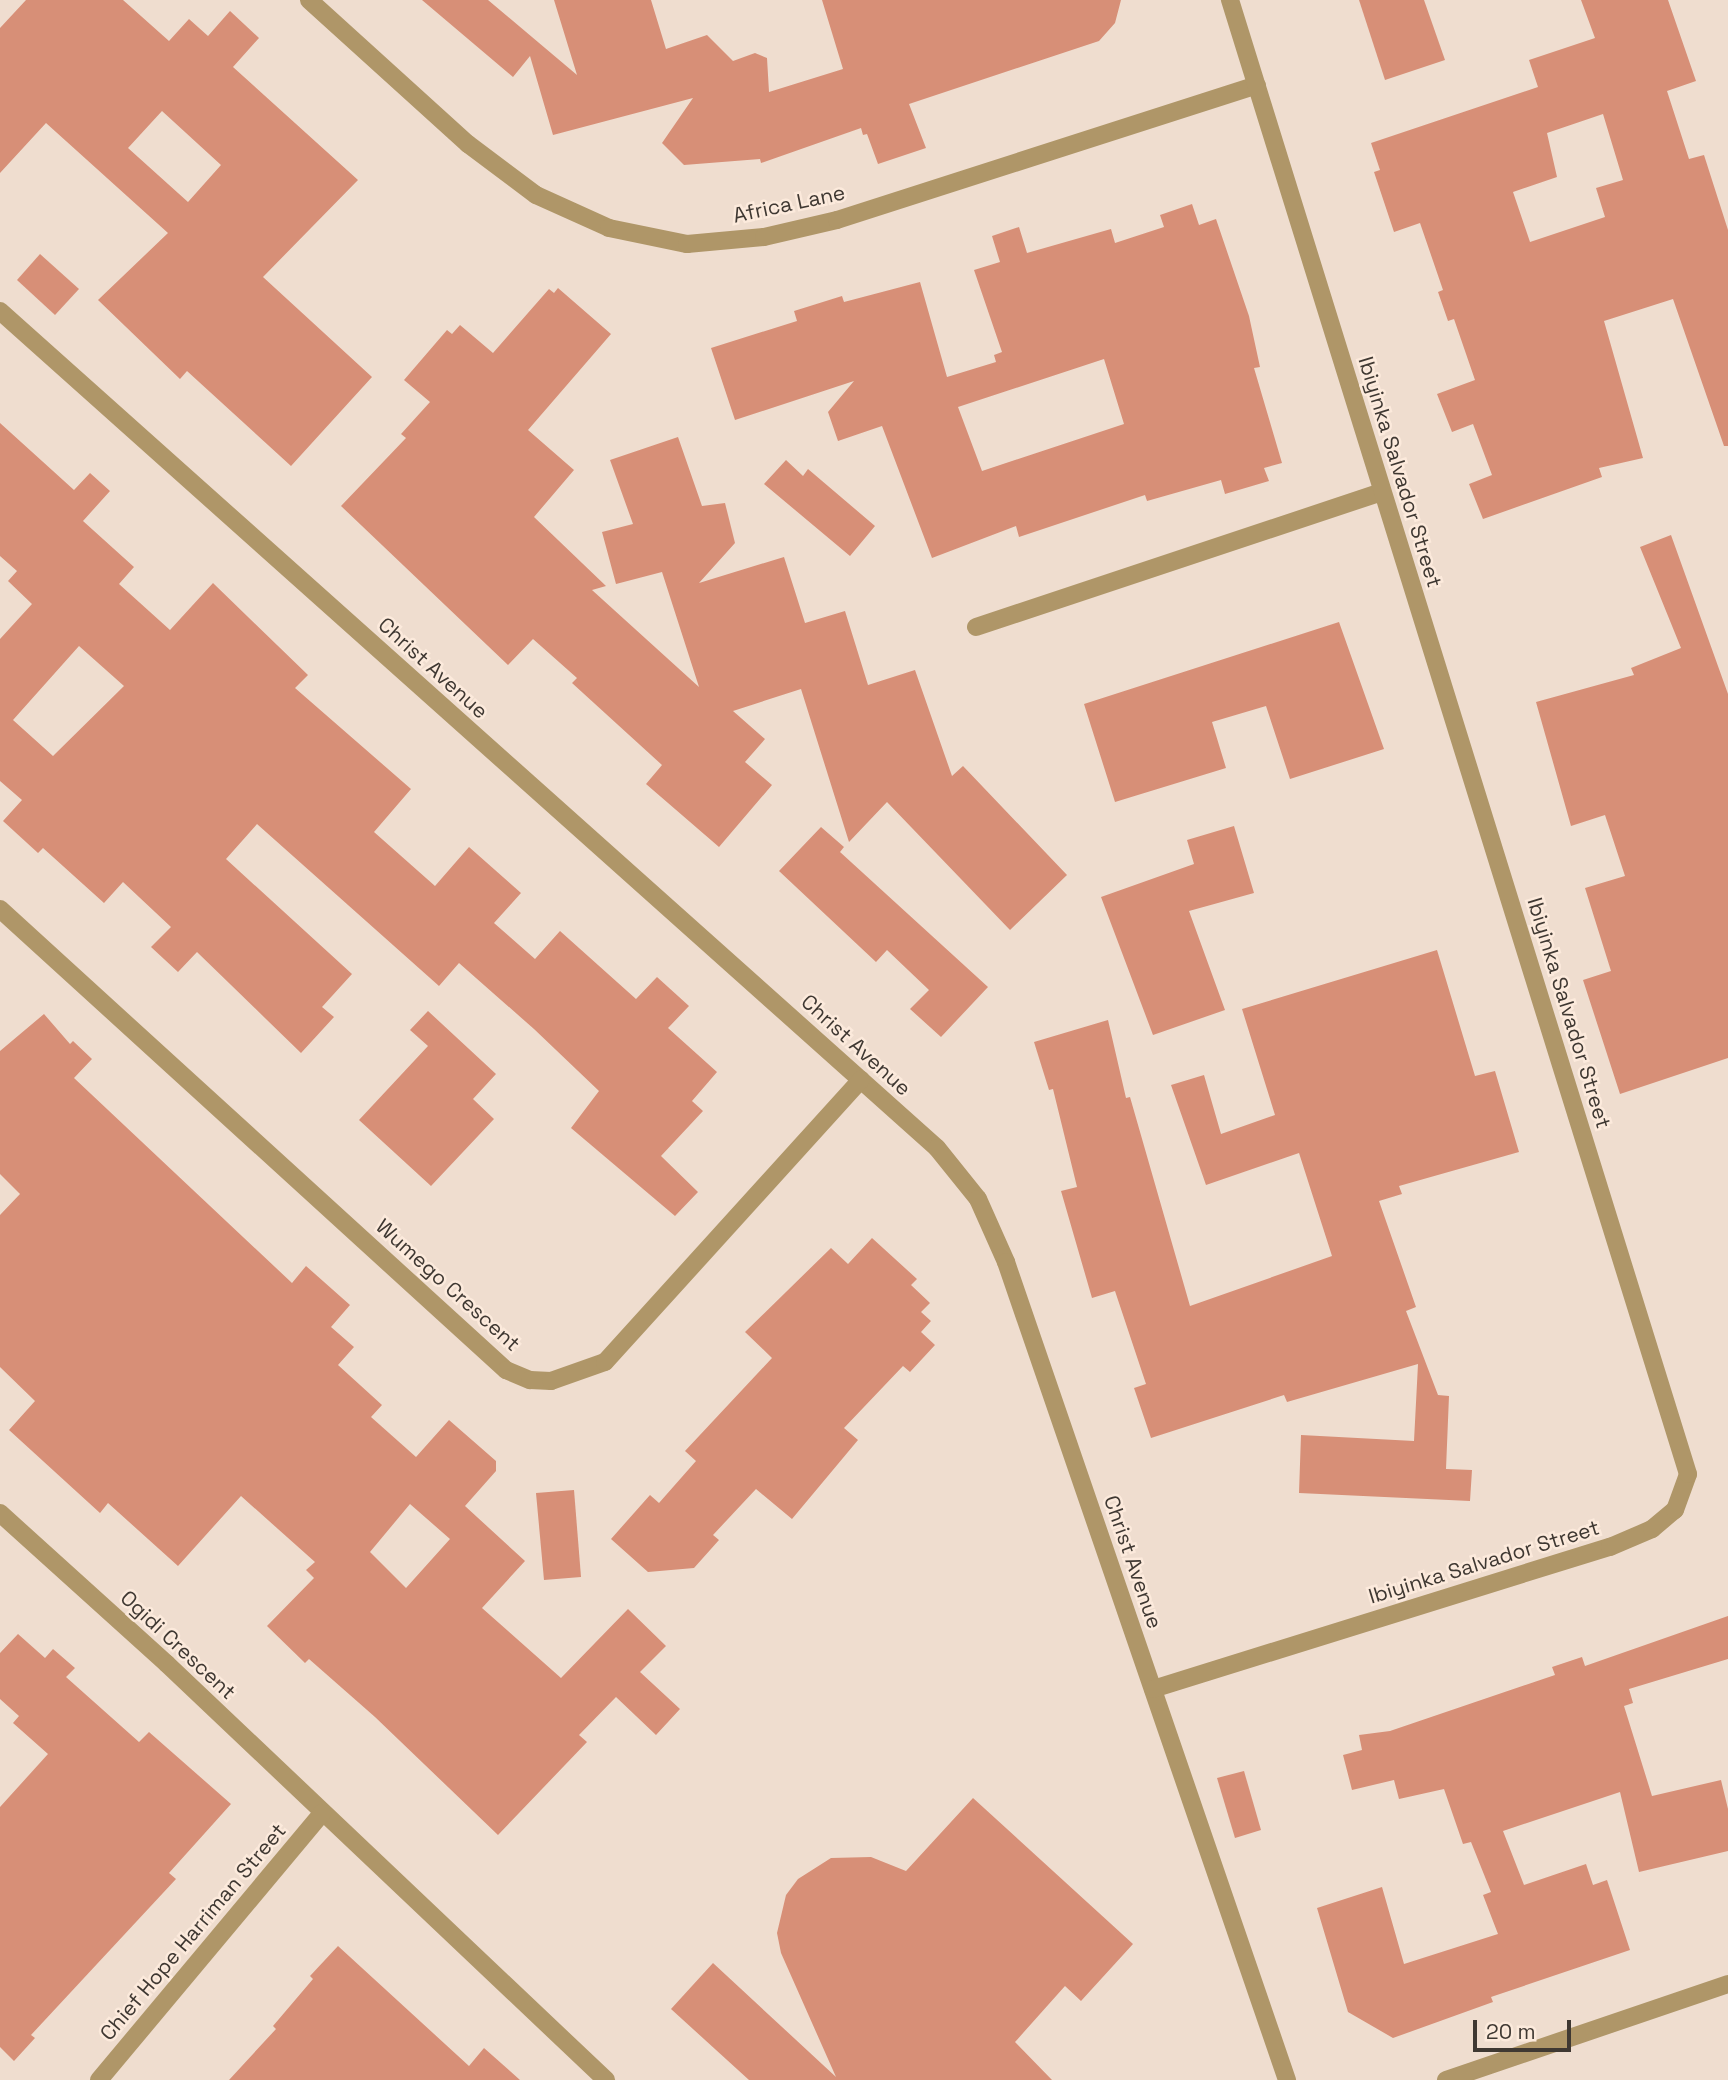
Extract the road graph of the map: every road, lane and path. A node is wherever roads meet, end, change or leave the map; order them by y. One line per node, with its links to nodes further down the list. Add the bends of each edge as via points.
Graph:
1 (309, 0): 3 (street, Africa Lane, via 468,144 536,195 609,228 687,244 764,237 837,220)
2 (1230, 0): 3 (street, Ibiyinka Salvador Street)
3 (1257, 85): 5 (street, Ibiyinka Salvador Street)
4 (0, 311): 8 (street, Christ Avenue)
5 (1382, 492): 6 (street); 10 (street, Ibiyinka Salvador Street, via 1688,1474 1675,1510 1652,1529 1610,1547)
6 (976, 626)
7 (0, 909): 8 (street, Wumego Crescent, via 506,1370 530,1380 551,1381 605,1362)
8 (861, 1080): 10 (street, Christ Avenue, via 937,1148 978,1199 1006,1262)
9 (0, 1513): 11 (street, Ogidi Crescent)
10 (1153, 1689): 15 (street, Christ Avenue)
11 (323, 1813): 13 (street, Chief Hope Harriman Street); 14 (street, Ogidi Crescent)
12 (1728, 1984): 16 (street)
13 (99, 2080)
14 (606, 2080)
15 (1287, 2080)
16 (1446, 2080)

